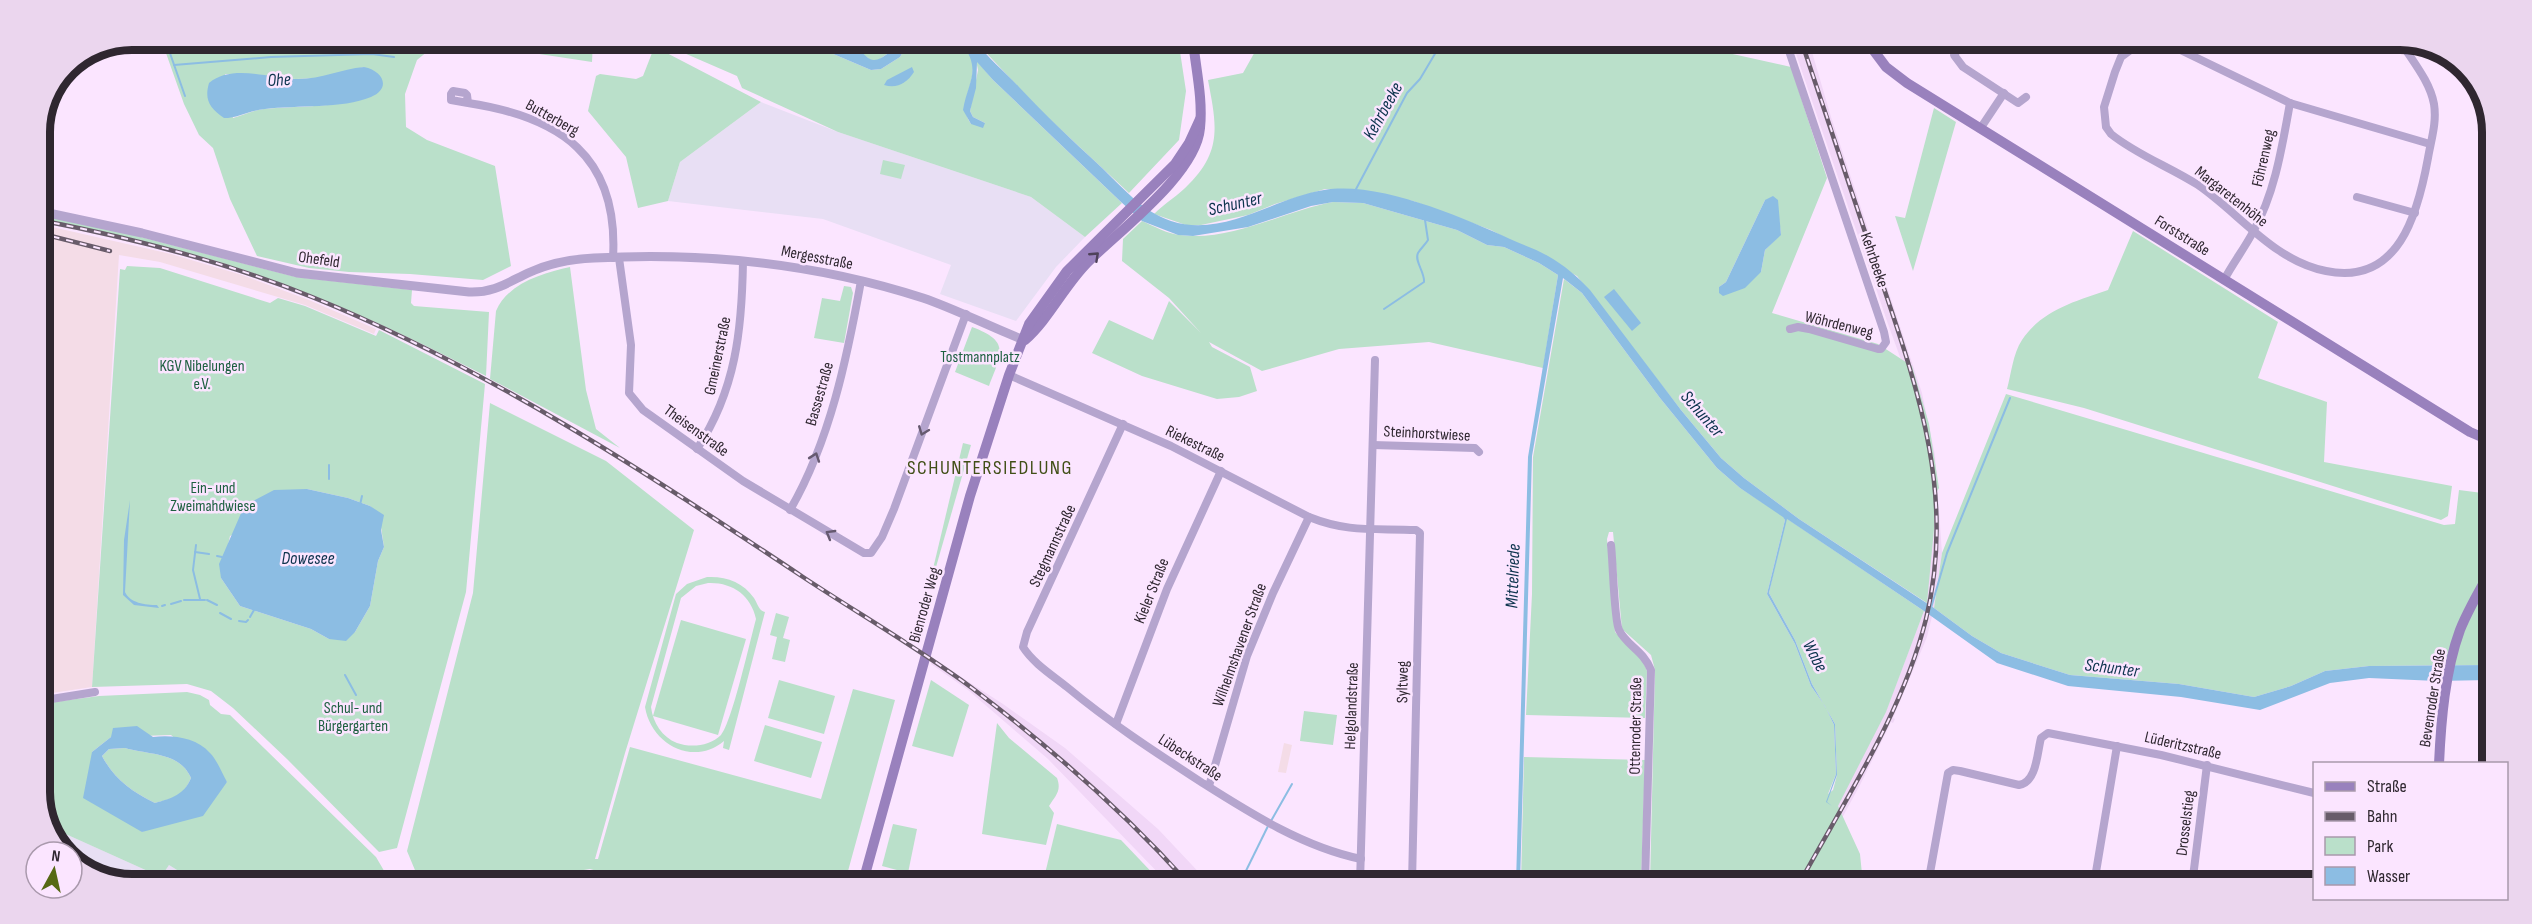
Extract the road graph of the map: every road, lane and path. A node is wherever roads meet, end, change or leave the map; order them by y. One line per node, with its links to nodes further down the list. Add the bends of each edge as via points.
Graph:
1 (1194, 50): 27 (main road, Bienroder Weg, via 1200,119 1183,154 1157,190 1118,227 1086,250 1049,292)
2 (1789, 50): 28 (street, Kehrbeeke, via 1884,332 1886,342)
3 (1873, 50): 14 (main road, Forststraße, via 1899,78)
4 (1957, 50): 10 (street, via 1954,55 1963,67)
5 (2129, 50): 19 (street, Margaretenhöhe, via 2118,64 2104,107 2106,127 2117,139 2200,187)
6 (2181, 50): 9 (street)
7 (2193, 50): 9 (street)
8 (2405, 50): 15 (street, Margaretenhöhe, via 2431,95 2435,117)
9 (2190, 54): 13 (street)
10 (2004, 93): 11 (street, via 2018,103); 14 (street)
11 (2026, 97)
12 (468, 103): 21 (street, Butterberg, via 530,118 584,153 606,194)
13 (2289, 103): 15 (street); 19 (street, Föhrenweg, via 2278,165)
14 (1980, 129): 23 (main road, Forststraße)
15 (2430, 144): 18 (street, Margaretenhöhe)
16 (2357, 197): 18 (street)
17 (50, 213): 20 (street, Ohefeld, via 297,273 469,292 494,291 554,264)
18 (2415, 213): 19 (street, Margaretenhöhe, via 2403,239 2389,254 2375,264 2349,273 2327,272 2303,264)
19 (2254, 231): 23 (street, Föhrenweg)
20 (594, 258): 21 (street, Mergesstraße)
21 (616, 258): 22 (street, Mergesstraße); 34 (street, Theisenstraße, via 631,345 630,396)
22 (743, 261): 24 (street, Mergesstraße); 34 (street, Gmeinerstraße, via 741,317 732,370 718,414)
23 (2224, 280): 32 (main road, Forststraße)
24 (861, 281): 25 (street, Mergesstraße); 37 (street, Bassestraße, one-way to 24, via 812,467 834,399)
25 (966, 314): 27 (street, Mergesstraße); 37 (street, Theisenstraße, one-way to 37, via 894,509 871,554)
26 (1790, 329): 28 (street, Wöhrdenweg, via 1809,329)
27 (1024, 340): 30 (main road, Bienroder Weg)
28 (1881, 349)
29 (1375, 360): 33 (street, Steinhorstwiese)
30 (1009, 375): 31 (street, Riekestraße); 52 (main road, Bienroder Weg)
31 (1123, 424): 36 (street, Riekestraße); 42 (street, Stegmannstraße)
32 (2482, 437)
33 (1373, 445): 35 (street, Steinhorstwiese, via 1476,448); 39 (street, Steinhorstwiese)
34 (697, 449): 37 (street, Theisenstraße)
35 (1479, 452)
36 (1221, 471): 38 (street, Riekestraße); 45 (street, Kieler Straße, via 1167,589)
37 (790, 510)
38 (1309, 517): 39 (street, Riekestraße, via 1335,526); 49 (street, Wilhelmshavener Straße, via 1247,656)
39 (1370, 530): 51 (street, Helgolandstraße); 54 (street, Syltweg, via 1420,533)
40 (1611, 545): 55 (street, Ottenroder Straße, via 1618,627 1647,658 1651,670)
41 (2482, 586): 47 (main road, Bevenroder Straße, via 2460,630 2451,663)
42 (1023, 647): 45 (street, Lübeckstraße, via 1047,671)
43 (95, 692): 44 (street)
44 (50, 699)
45 (1116, 724): 49 (street, Lübeckstraße)
46 (2117, 746): 48 (street, Lüderitzstraße); 56 (street, Lüderitzstraße, via 2044,734 2032,777 2025,784 1960,771 1948,773); 57 (street)
47 (2439, 762)
48 (2207, 765): 50 (street, Lüderitzstraße); 58 (street, Drosselstieg)
49 (1209, 786): 51 (street, Lübeckstraße, via 1270,823)
50 (2313, 793)
51 (1361, 859): 53 (street, Helgolandstraße)
52 (865, 874)
53 (1360, 874)
54 (1412, 874)
55 (1645, 874)
56 (1930, 874)
57 (2096, 874)
58 (2193, 874)

